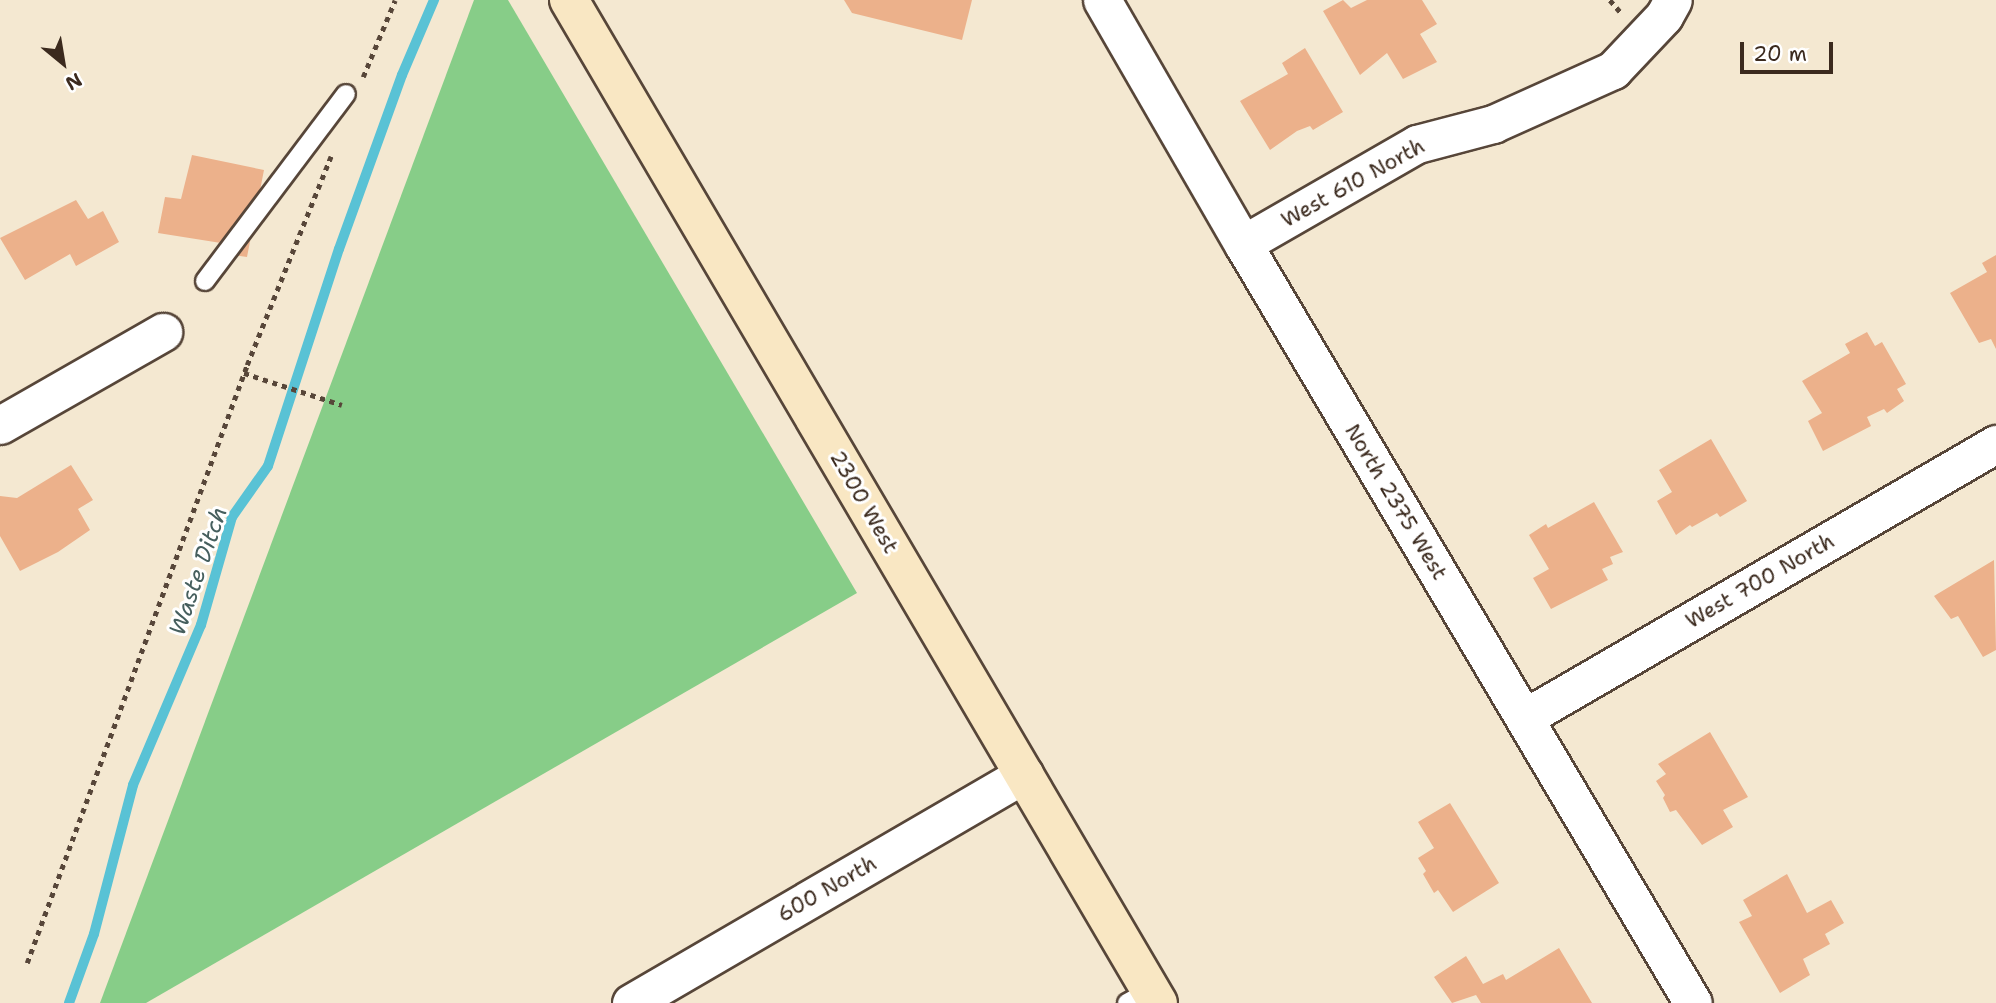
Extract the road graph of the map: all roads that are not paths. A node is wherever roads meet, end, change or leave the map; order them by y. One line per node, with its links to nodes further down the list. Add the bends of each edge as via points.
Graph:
1 (569, 0): 11 (main road, 2300 West)
2 (1102, 0): 5 (street, North 2375 West)
3 (1673, 0): 5 (street, West 610 North, via 1664,16 1613,70 1493,124 1418,144)
4 (352, 91): 6 (lane)
5 (1243, 244): 10 (street, North 2375 West)
6 (205, 281)
7 (163, 332): 8 (street)
8 (0, 425)
9 (1996, 444): 10 (street, West 700 North)
10 (1524, 718): 14 (street, North 2375 West)
11 (1024, 774): 12 (main road, 2300 West); 13 (street, 600 North)
12 (1145, 999)
13 (631, 1003)
14 (1693, 1003)

